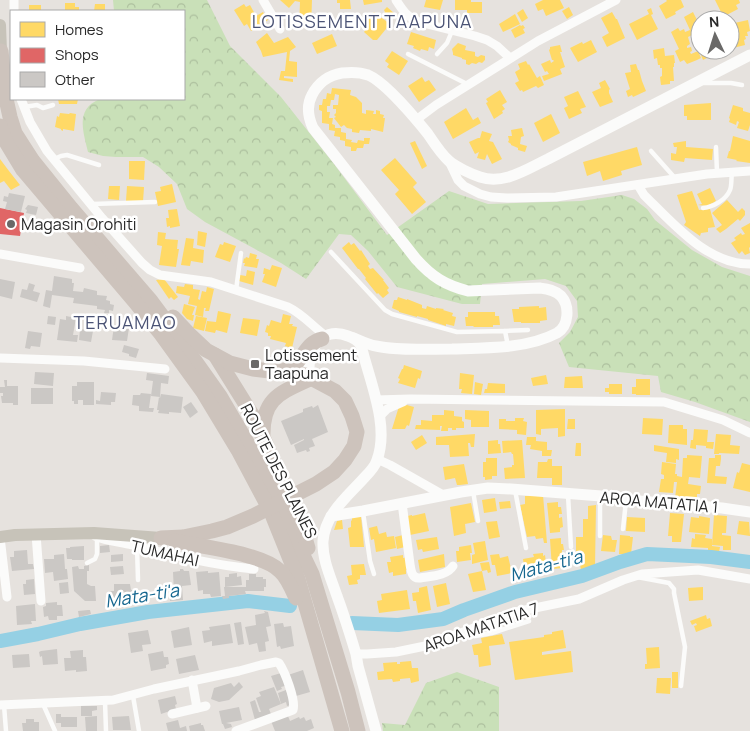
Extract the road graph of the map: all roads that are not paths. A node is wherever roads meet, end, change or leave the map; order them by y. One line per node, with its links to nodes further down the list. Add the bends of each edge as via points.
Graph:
1 (263, 0): 5 (street)
2 (396, 0): 6 (street, via 410,18)
3 (616, 0): 11 (street)
4 (0, 25): 7 (main road)
5 (280, 29)
6 (452, 31): 9 (lane); 11 (street, via 487,40)
7 (1, 51): 21 (highway, ROUTE DES PLAINES, via 10,117 15,133)
8 (408, 54): 13 (lane)
9 (437, 54)
10 (750, 55): 12 (main road)
11 (510, 58): 13 (street)
12 (696, 83): 14 (lane); 23 (main road, via 508,177 482,178)
13 (468, 85): 17 (street)
14 (742, 85)
15 (22, 103): 16 (lane, via 43,108); 22 (street, via 35,131)
16 (53, 105)
17 (416, 120): 23 (main road); 43 (main road, via 383,85 364,74 353,72 325,80 314,90 308,106 309,120 318,134 416,259 434,277 468,291 540,288 561,296 567,316 563,328 551,335)
18 (0, 126): 88 (highway, ROUTE DES PLAINES, via 23,170 135,302 204,392 271,512 298,579)
19 (716, 147): 27 (lane)
20 (651, 151): 28 (lane)
21 (31, 158): 44 (highway, via 185,330); 87 (highway, ROUTE DES PLAINES, via 151,301 220,396 258,461)
22 (54, 159): 24 (lane, via 67,155); 31 (street)
23 (449, 161): 29 (street, via 464,186 491,197 556,197)
24 (99, 165)
25 (750, 171): 26 (street)
26 (732, 172): 27 (street); 32 (lane, via 727,196 714,206)
27 (717, 173): 28 (street)
28 (676, 179): 29 (street)
29 (638, 185): 36 (street, via 649,200 701,247 722,258)
30 (155, 202): 31 (lane)
31 (91, 205): 38 (street, via 142,263 156,273 206,280)
32 (703, 208)
33 (331, 252): 40 (lane, via 392,314 457,332)
34 (241, 253): 38 (lane)
35 (0, 254): 37 (street)
36 (750, 264)
37 (80, 268)
38 (236, 290): 41 (street, via 298,312)
39 (528, 330): 40 (lane)
40 (505, 331): 43 (lane)
41 (324, 337): 42 (main road, via 341,333); 47 (highway, via 316,340 296,364); 48 (main road, via 312,351)
42 (354, 338): 43 (main road, via 374,346 399,349); 50 (main road, via 361,345)
43 (508, 346)
44 (214, 355): 47 (highway, via 240,366); 53 (highway)
45 (0, 358): 46 (street, via 84,361)
46 (165, 369)
47 (280, 372): 48 (highway, via 304,375)
48 (310, 379): 53 (highway, via 283,392 271,402 264,419); 66 (highway, via 335,391 345,401 356,432 354,446 334,472 316,484)
49 (410, 399): 50 (street); 51 (street, via 387,409); 52 (street, via 664,402 723,420)
50 (376, 400): 51 (main road)
51 (380, 416): 54 (main road)
52 (750, 433)
53 (263, 437): 87 (highway, via 301,524)
54 (377, 460): 58 (street); 64 (main road)
55 (515, 489): 56 (main road, AROA MATATIA 1); 57 (main road, AROA MATATIA 1); 76 (lane)
56 (473, 490): 58 (main road, AROA MATATIA 1); 65 (lane)
57 (568, 494): 59 (main road, AROA MATATIA 1); 75 (lane)
58 (443, 495): 61 (main road, AROA MATATIA 1)
59 (600, 497): 60 (main road, AROA MATATIA 1); 70 (lane)
60 (626, 500): 63 (main road, AROA MATATIA 1); 67 (lane)
61 (402, 503): 62 (main road, AROA MATATIA 1); 79 (street, via 414,577 446,572)
62 (363, 511): 64 (main road, AROA MATATIA 1); 82 (lane)
63 (750, 512)
64 (331, 516): 93 (main road, via 325,531 323,552)
65 (478, 521)
66 (227, 527): 73 (highway, via 183,537); 77 (highway, via 230,544)
67 (623, 529)
68 (36, 534): 69 (main road); 71 (main road); 90 (street)
69 (77, 534): 72 (street, TUMAHAI); 73 (main road)
70 (600, 536)
71 (0, 537): 89 (street)
72 (98, 537): 74 (street, TUMAHAI); 78 (lane, via 95,559)
73 (161, 538): 77 (highway)
74 (137, 546): 80 (street, TUMAHAI); 85 (lane)
75 (572, 547)
76 (526, 548)
77 (240, 554): 88 (highway, via 279,570)
78 (86, 563)
79 (453, 566)
80 (254, 569)
81 (701, 570): 83 (street, AROA MATATIA 7); 84 (street, AROA MATATIA 7); 86 (lane)
82 (374, 574)
83 (634, 576): 92 (street, AROA MATATIA 7, via 579,598 515,612); 95 (lane, via 669,583 674,589 685,648)
84 (750, 579)
85 (138, 580)
86 (702, 580)
87 (314, 581): 107 (highway, ROUTE DES PLAINES)
88 (299, 596): 106 (highway, via 318,645)
89 (7, 597)
90 (41, 601)
91 (529, 621): 92 (lane, via 492,633)
92 (457, 635): 93 (street, AROA MATATIA 7, via 396,652)
93 (356, 654): 108 (main road)
94 (192, 680): 96 (street); 100 (street, via 202,707); 105 (street, via 279,663 293,710)
95 (681, 686)
96 (133, 694): 97 (street); 104 (lane)
97 (105, 700): 98 (street); 103 (lane)
98 (42, 702): 99 (street); 102 (lane)
99 (2, 705): 101 (lane)
100 (172, 714)
101 (6, 731)
102 (55, 731)
103 (106, 731)
104 (139, 731)
105 (236, 731)
106 (342, 731)
107 (358, 731)
108 (376, 731)

